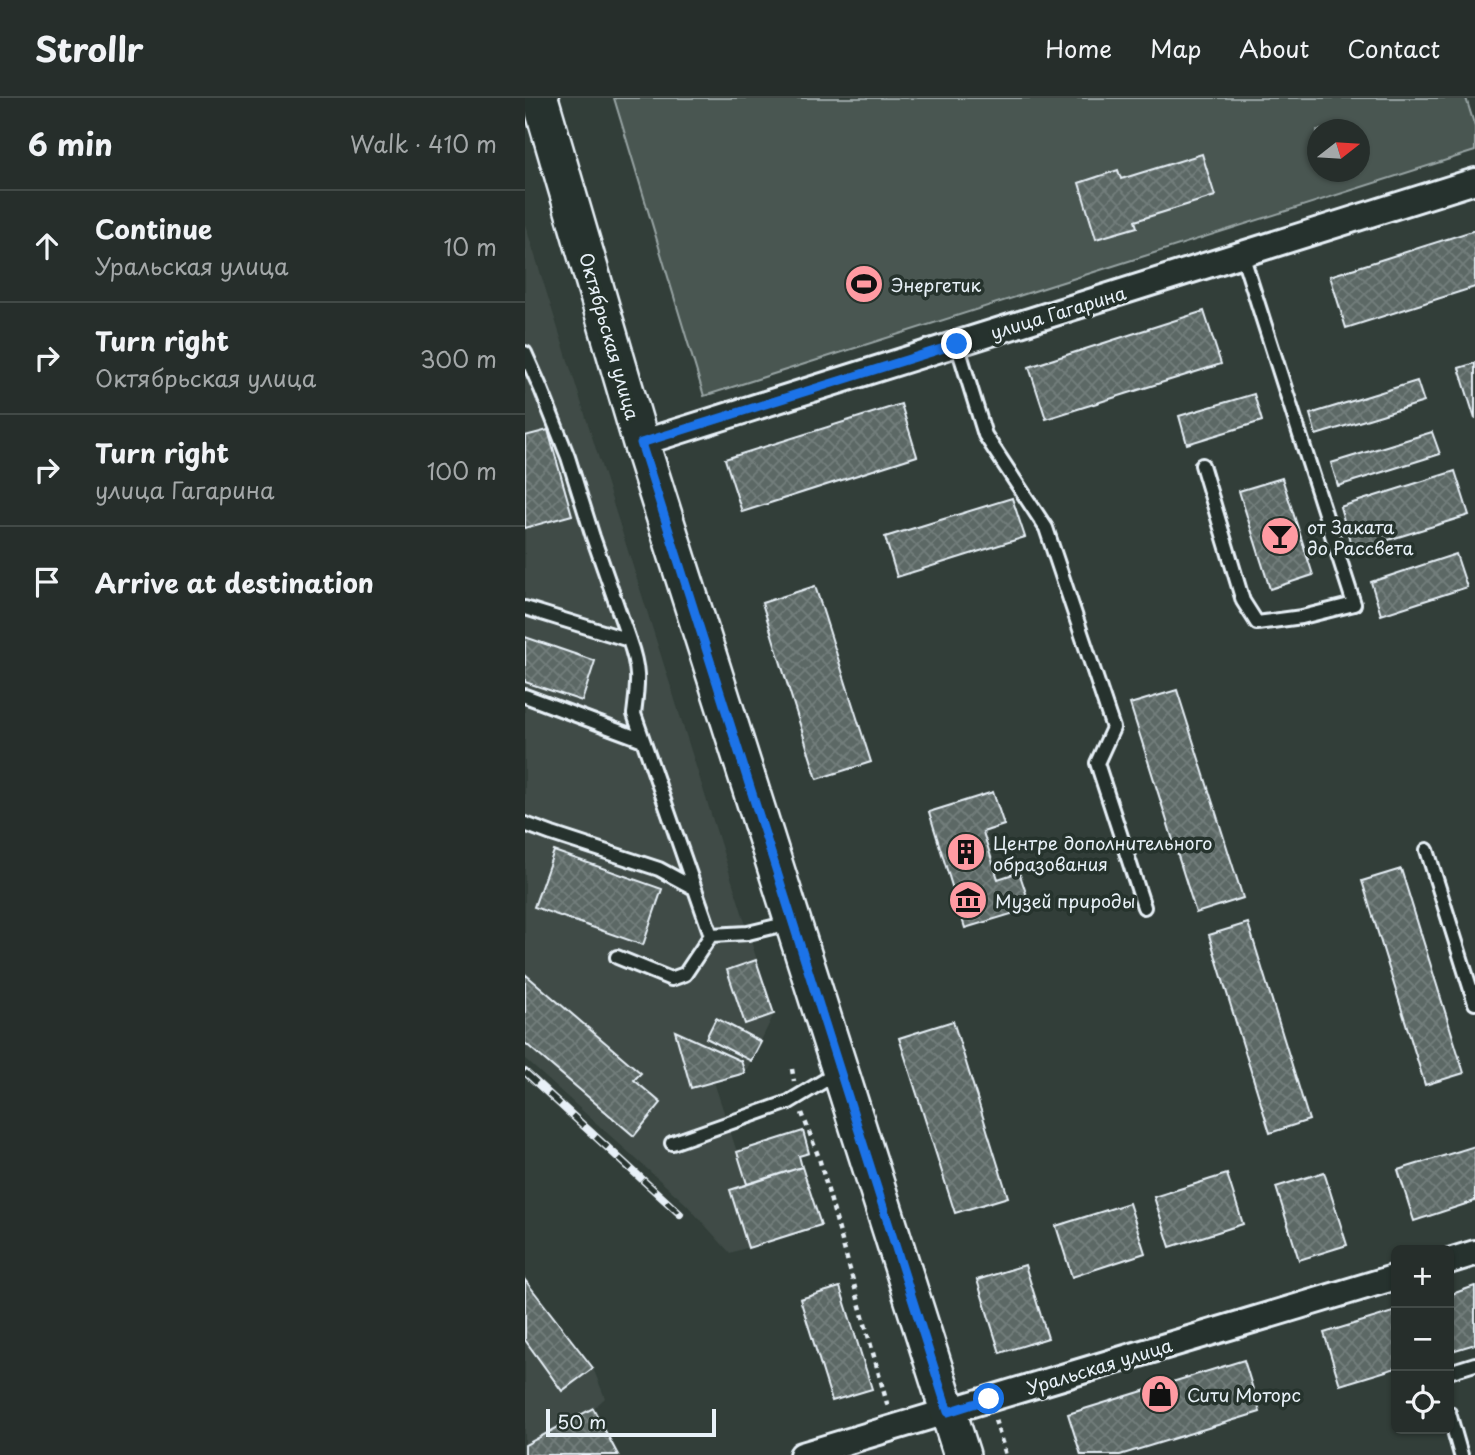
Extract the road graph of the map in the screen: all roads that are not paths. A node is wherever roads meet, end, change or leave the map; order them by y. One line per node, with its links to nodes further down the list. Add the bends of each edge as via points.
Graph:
1 (540, 98): 6 (main road, Октябрьская улица)
2 (1475, 181): 3 (street, улица Гагарина)
3 (1242, 254): 4 (street, улица Гагарина); 7 (lane, via 1354,604 1257,623 1243,601)
4 (957, 344): 6 (street, улица Гагарина); 15 (lane, via 985,435 1047,528 1113,728 1097,764)
5 (525, 353): 9 (lane, via 568,457)
6 (641, 443): 16 (main road, Октябрьская улица)
7 (1202, 465)
8 (525, 608): 9 (lane)
9 (629, 640): 11 (lane, via 639,677 634,714)
10 (525, 696): 11 (lane)
11 (643, 740): 14 (lane)
12 (525, 824): 14 (lane, via 659,869)
13 (1427, 850): 19 (lane)
14 (694, 888): 17 (lane)
15 (1144, 907)
16 (793, 922): 17 (lane, via 748,933); 20 (main road, Октябрьская улица)
17 (711, 935): 18 (lane, via 685,974 671,979)
18 (617, 957)
19 (1475, 1003)
20 (840, 1070): 21 (lane, via 789,1102); 27 (main road, Октябрьская улица)
21 (672, 1143)
22 (1475, 1253): 23 (street)
23 (1454, 1259)
24 (1391, 1278): 27 (street, Уральская улица)
25 (1475, 1364): 26 (lane)
26 (1452, 1371)
27 (948, 1412): 29 (street, Уральская улица); 30 (main road, Октябрьская улица)
28 (1454, 1430): 31 (lane)
29 (803, 1455)
30 (962, 1455)
31 (1461, 1455)

